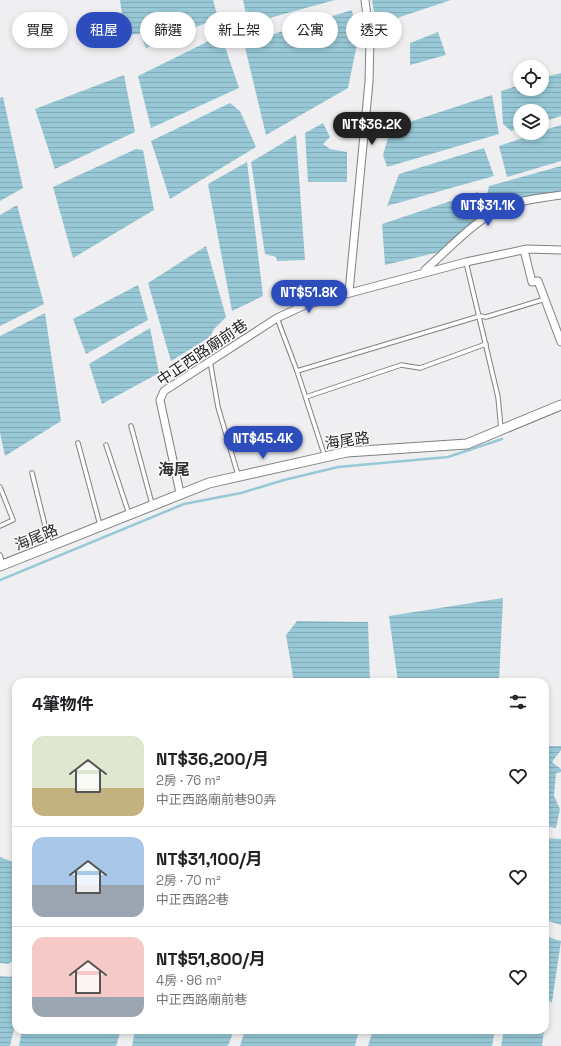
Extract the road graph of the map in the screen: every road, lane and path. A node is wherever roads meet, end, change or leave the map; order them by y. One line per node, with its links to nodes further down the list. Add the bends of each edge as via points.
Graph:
1 (365, 0): 7 (street, via 370,40 369,82)
2 (561, 195): 6 (street, via 525,200 506,206 483,219)
3 (524, 250): 4 (street, 中正西路廟前巷); 5 (street, 中正西路廟前巷); 8 (street, via 532,282 538,281)
4 (561, 250)
5 (466, 262): 6 (street, 中正西路廟前巷); 9 (lane)
6 (423, 272): 7 (street, 中正西路廟前巷)
7 (349, 292): 10 (street, 中正西路廟前巷, via 305,305)
8 (545, 298): 9 (lane, via 486,317); 11 (street)
9 (480, 316): 13 (lane); 15 (lane)
10 (277, 318): 14 (street, 中正西路廟前巷); 15 (lane)
11 (558, 324): 12 (street)
12 (561, 342)
13 (486, 344): 16 (lane, via 420,368 401,365); 21 (lane, via 498,397)
14 (210, 361): 26 (lane, via 218,407); 28 (street, 中正西路廟前巷, via 160,395)
15 (297, 371): 16 (lane)
16 (306, 397): 24 (lane)
17 (561, 405): 19 (street, 海尾路)
18 (561, 410): 19 (street, 海尾路)
19 (543, 412): 21 (street, 海尾路)
20 (131, 426): 29 (lane)
21 (501, 430): 24 (street, 海尾路, via 467,444 380,449)
22 (78, 443): 32 (lane)
23 (106, 445): 30 (lane)
24 (325, 457): 26 (street, 海尾路)
25 (32, 473): 33 (lane)
26 (238, 476): 28 (street, 海尾路)
27 (0, 486): 31 (lane, via 13,520)
28 (180, 493): 29 (street, 海尾路)
29 (152, 504): 30 (street, 海尾路)
30 (129, 514): 32 (street, 海尾路)
31 (0, 526)
32 (100, 526): 33 (street, 海尾路)
33 (50, 547): 35 (street, 海尾路)
34 (0, 555): 35 (lane)
35 (2, 566)

